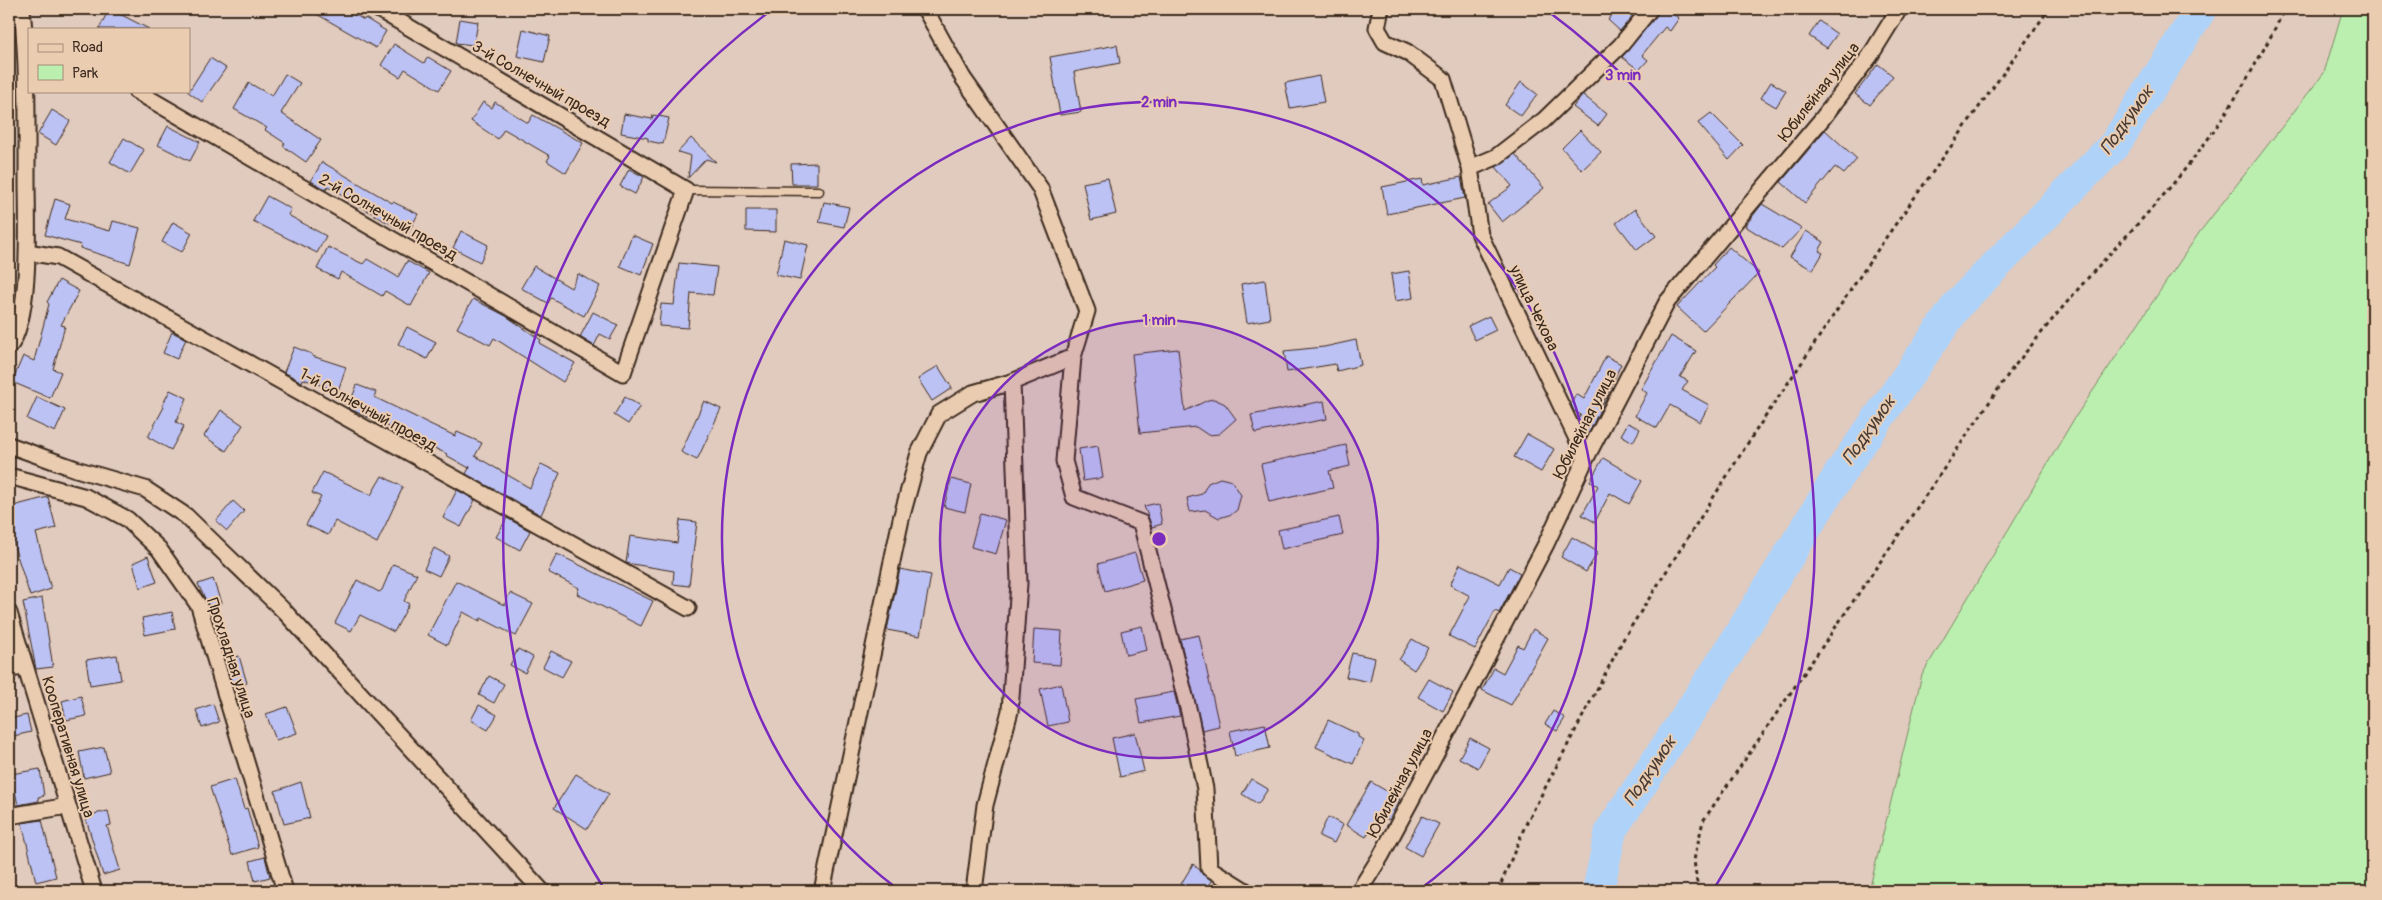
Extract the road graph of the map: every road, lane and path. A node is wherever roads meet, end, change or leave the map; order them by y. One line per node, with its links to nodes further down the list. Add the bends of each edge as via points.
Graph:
1 (22, 9): 9 (street)
2 (378, 9): 12 (street, 3-й Солнечный проезд)
3 (925, 9): 16 (street, via 963,78 1040,188 1087,310)
4 (1381, 9): 11 (street, улица Чехова, via 1377,28 1386,42 1407,52 1443,80)
5 (1650, 9): 11 (street, via 1621,45 1544,120 1496,157)
6 (1898, 9): 19 (street, Юбилейная улица, via 1870,56 1822,120 1667,302)
7 (2049, 9): 34 (path, via 1884,239 1753,435 1624,638 1525,826)
8 (2285, 9): 35 (path, via 2226,113 2183,172 2068,300 2012,368 1703,821 1694,860)
9 (28, 60): 14 (street)
10 (138, 92): 12 (street, 2-й Солнечный проезд, via 623,373)
11 (1470, 168): 19 (street, улица Чехова, via 1480,235)
12 (686, 190): 13 (lane)
13 (819, 190)
14 (27, 252): 15 (street, via 25,293 15,339); 21 (street, 1-й Солнечный проезд, via 58,257)
15 (9, 347)
16 (1073, 357): 17 (street); 32 (street, via 1064,461 1074,497 1141,523 1205,789 1209,868)
17 (1012, 382): 30 (street, via 973,393 939,414 919,453 899,528); 31 (street, via 1019,583 1013,672 1010,711 984,805)
18 (9, 444): 29 (street, via 76,469 145,489 186,516 284,611)
19 (1586, 458): 33 (street, Юбилейная улица, via 1546,544 1381,856)
20 (9, 476): 28 (street, Прохладная улица, via 86,497 127,519 159,549 199,606)
21 (688, 608)
22 (9, 613): 23 (street, Кооперативная улица)
23 (24, 667): 24 (street); 25 (street, Кооперативная улица)
24 (9, 669)
25 (68, 806): 26 (street); 27 (street, Кооперативная улица)
26 (9, 816)
27 (94, 891)
28 (286, 891)
29 (542, 891)
30 (822, 891)
31 (974, 891)
32 (1246, 891)
33 (1359, 891)
34 (1498, 891)
35 (1698, 891)

